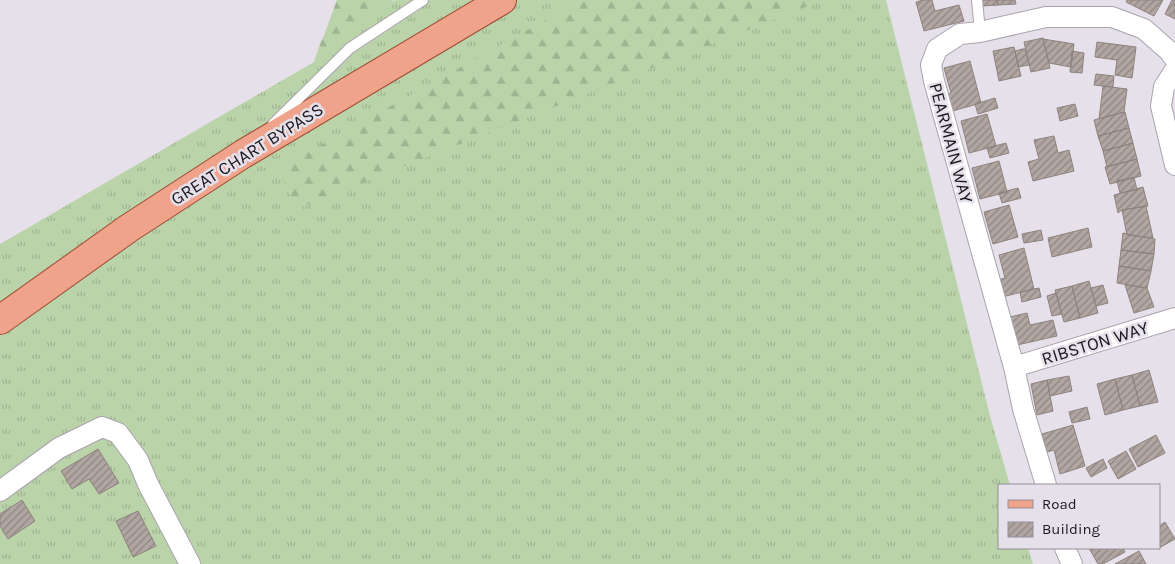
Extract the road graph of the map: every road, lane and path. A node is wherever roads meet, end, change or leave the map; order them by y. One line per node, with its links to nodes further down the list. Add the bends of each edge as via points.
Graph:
1 (423, 0): 7 (lane, via 350,48)
2 (502, 0): 7 (main road, GREAT CHART BYPASS)
3 (976, 0): 4 (lane)
4 (980, 32): 5 (street, PEARMAIN WAY, via 1046,17 1112,17 1144,29); 11 (street, PEARMAIN WAY, via 960,34 937,49 931,65)
5 (1175, 59)
6 (1175, 70): 8 (street, via 1164,87 1161,106)
7 (242, 154): 10 (main road, GREAT CHART BYPASS, via 129,228)
8 (1175, 166)
9 (1175, 318): 11 (street, RIBSTON WAY)
10 (0, 320)
11 (1014, 367): 12 (street, PEARMAIN WAY, via 1022,409)
12 (1046, 484)
13 (0, 491): 15 (street, via 59,448 102,427 118,433 138,460)
14 (1065, 549): 16 (street)
15 (190, 564)
16 (1072, 564)

